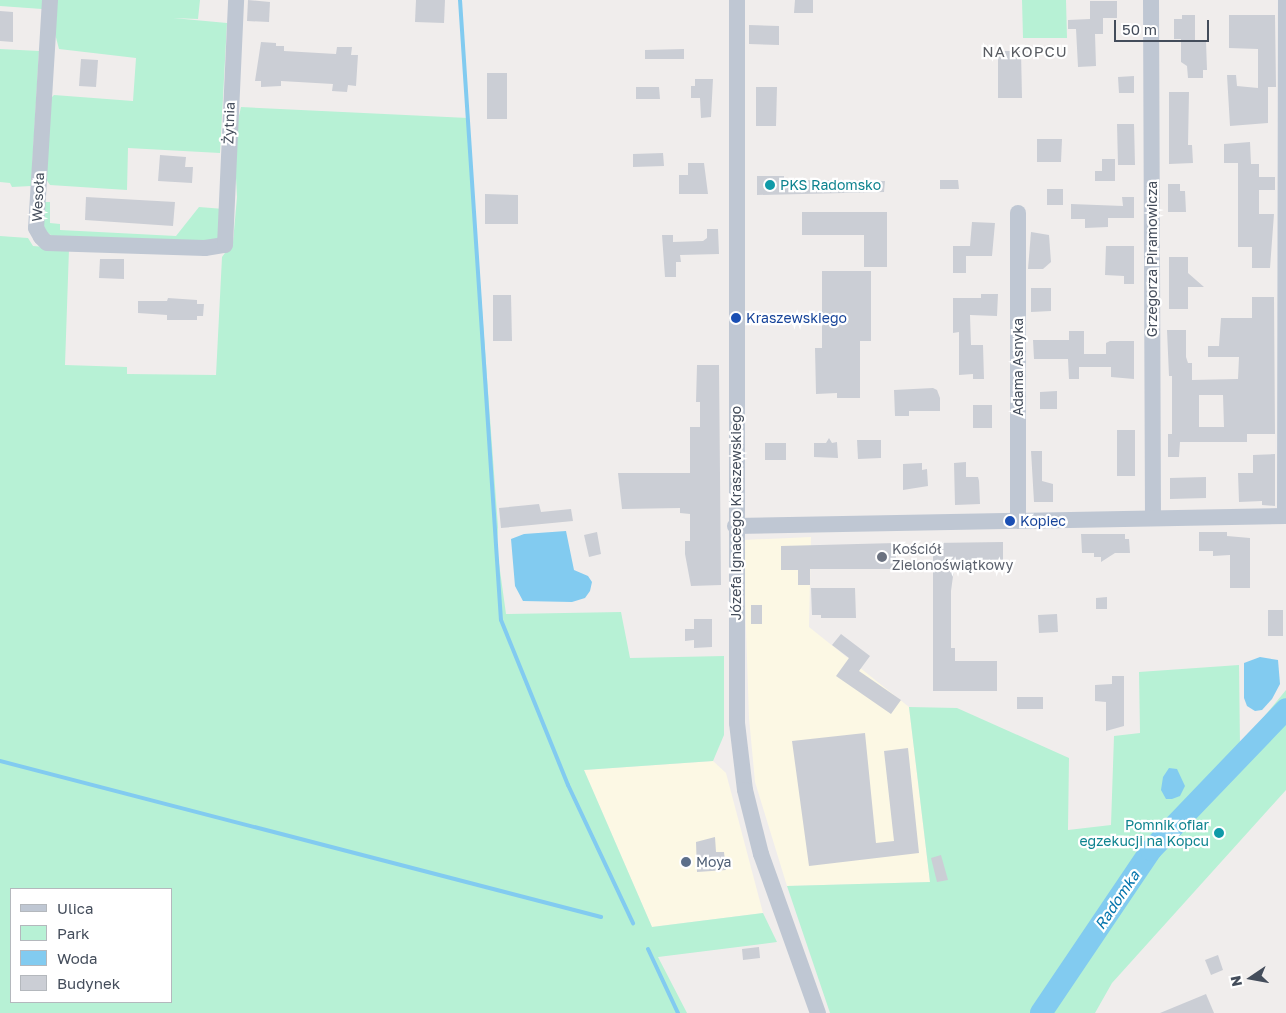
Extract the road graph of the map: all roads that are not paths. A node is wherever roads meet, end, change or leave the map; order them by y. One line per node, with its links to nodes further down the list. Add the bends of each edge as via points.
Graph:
1 (50, 0): 7 (street, Wesoła, via 36,228 41,237 47,243 205,248)
2 (236, 0): 7 (street, Żytnia)
3 (737, 0): 11 (street, Józefa Ignacego Kraszewskiego)
4 (1151, 0): 9 (street, Grzegorza Piramowicza)
5 (1286, 0): 8 (street)
6 (1018, 213): 10 (street, Adama Asnyka)
7 (225, 245)
8 (1285, 516): 9 (street)
9 (1153, 518): 10 (street)
10 (1018, 520): 11 (street)
11 (735, 526): 12 (street, Józefa Ignacego Kraszewskiego, via 737,723 745,790 761,854)
12 (818, 1013)

